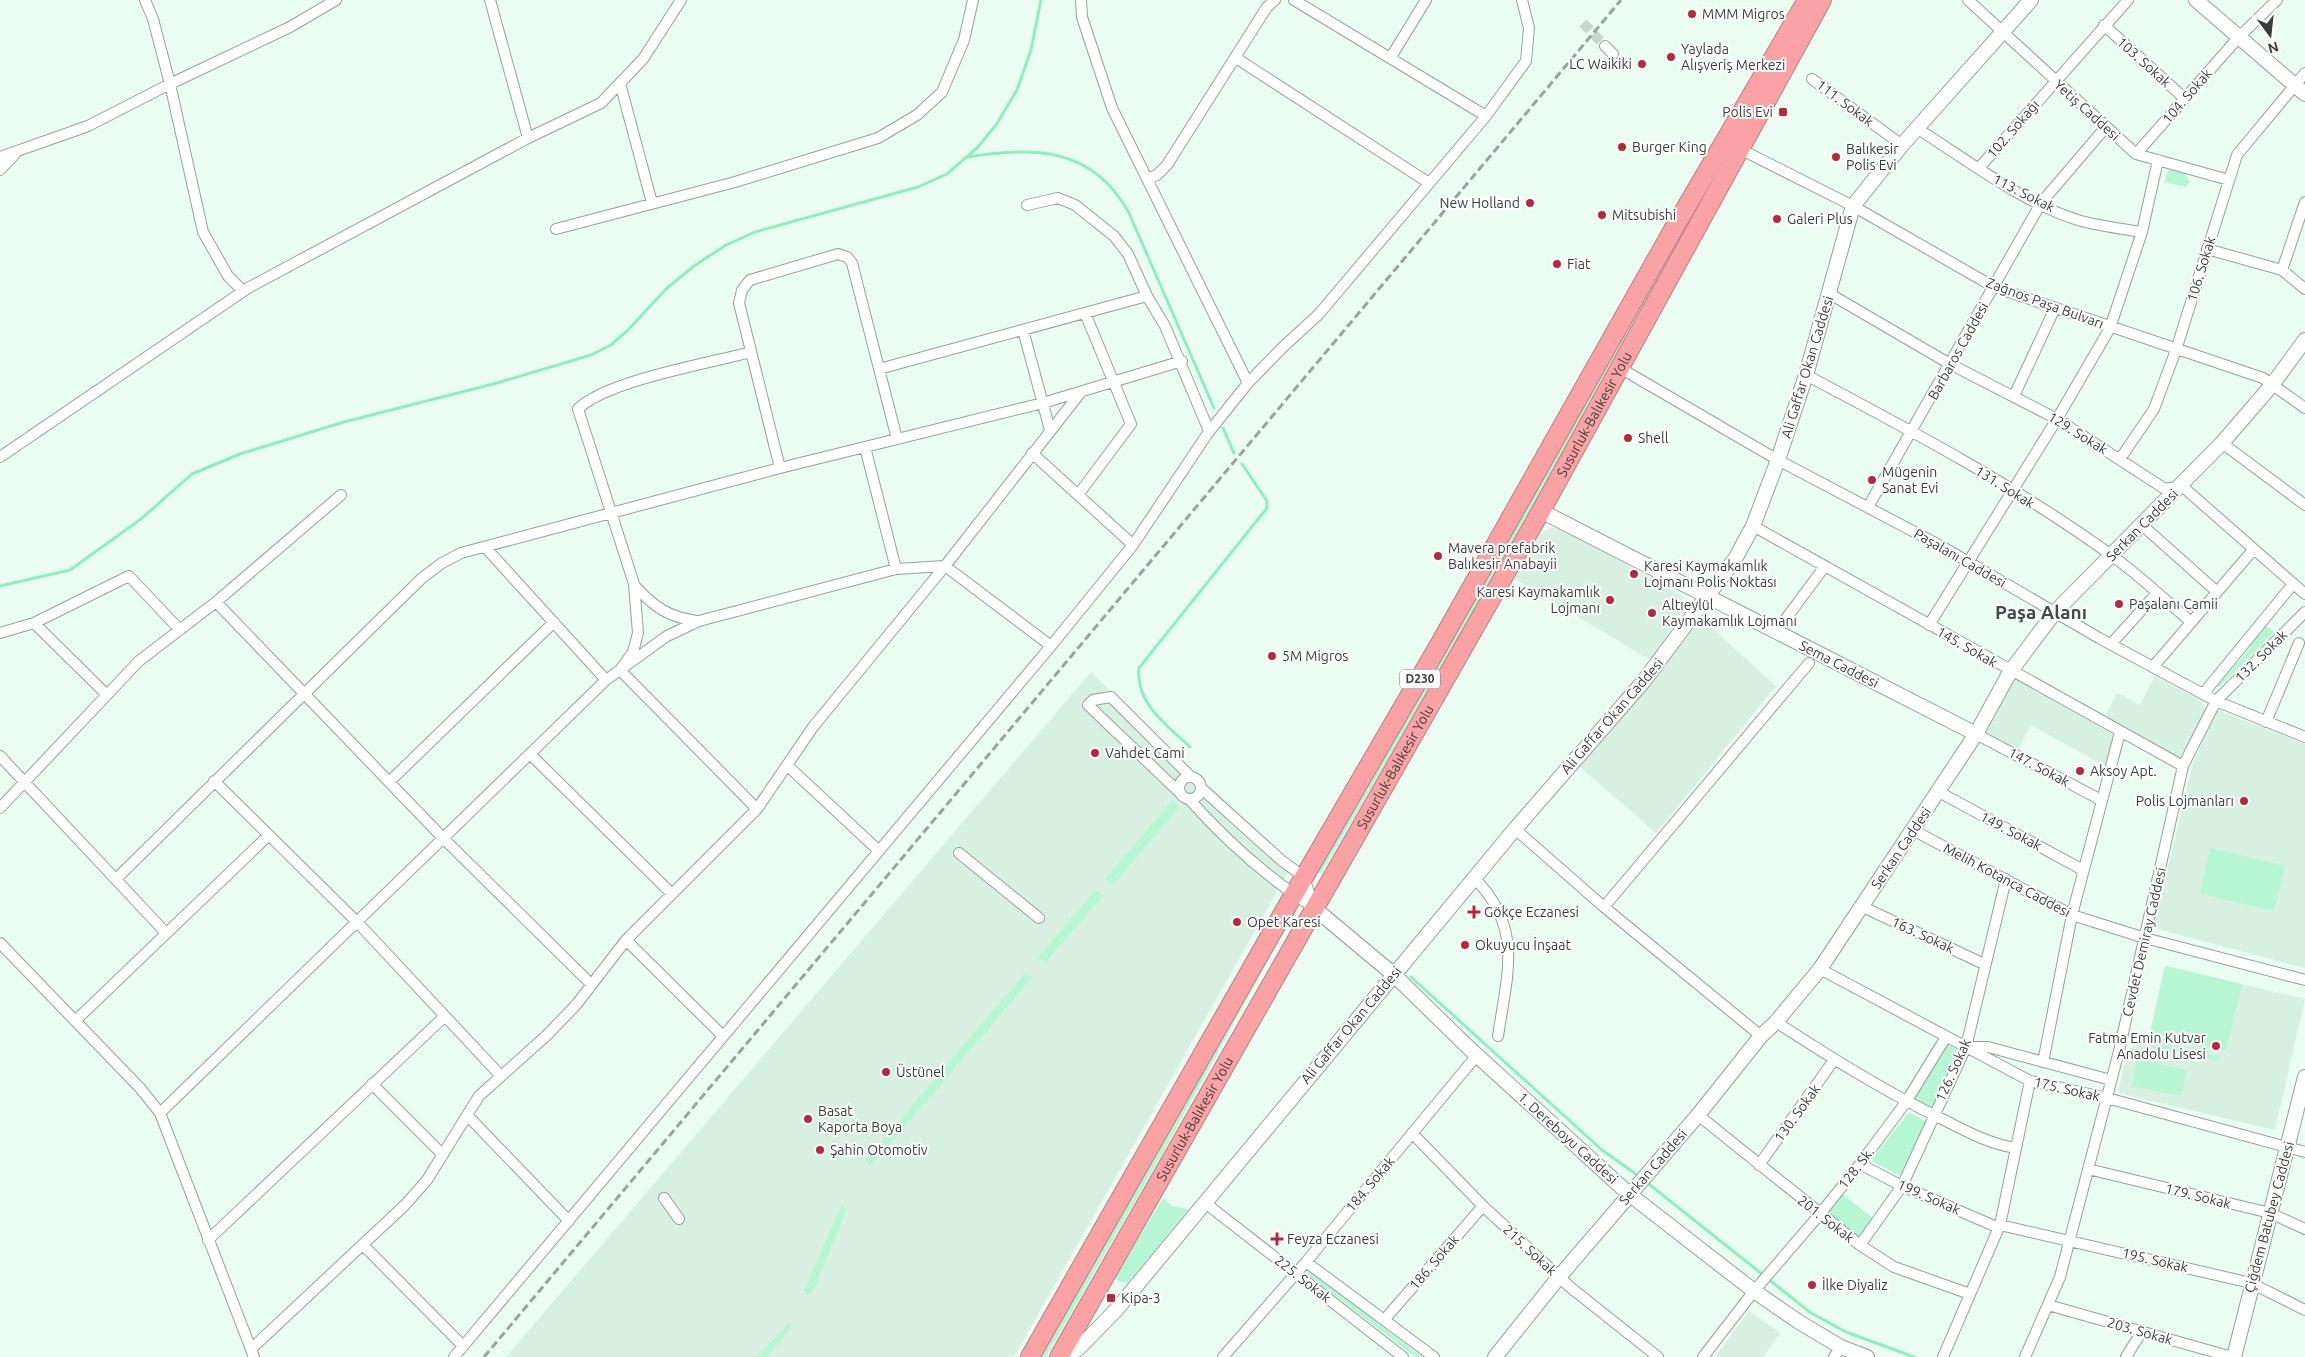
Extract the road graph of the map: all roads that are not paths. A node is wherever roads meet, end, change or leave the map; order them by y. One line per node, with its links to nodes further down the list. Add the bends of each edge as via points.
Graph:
1 (146, 0): 31 (street)
2 (336, 0): 31 (street)
3 (490, 0): 37 (street)
4 (681, 0): 30 (street, via 643,59)
5 (973, 0): 51 (street, via 964,40 942,92 917,115 878,138)
6 (1082, 0): 46 (street, via 1082,17 1112,108)
7 (1275, 0): 26 (street, via 1267,7)
8 (1294, 0): 25 (street)
9 (1426, 0): 25 (street)
10 (1522, 0): 34 (street, via 1529,28 1526,61)
11 (1796, 0): 49 (highway, Susurluk-Balıkesir Yolu, via 1712,154)
12 (1808, 0): 49 (highway, Susurluk-Balıkesir Yolu / D230)
13 (1822, 0): 39 (highway, Susurluk-Balıkesir Yolu / D230)
14 (1835, 0): 39 (highway, Susurluk-Balıkesir Yolu)
15 (1968, 0): 21 (street, Yetiş Caddesi)
16 (2031, 0): 21 (main road, Ali Gaffar Okan Caddesi)
17 (2128, 0): 20 (street, 102. Sokağı)
18 (2196, 0): 22 (main road)
19 (2277, 0): 22 (street, 104. Sokak)
20 (2104, 25): 29 (street, 102. Sokağı); 33 (street, 103. Sokak)
21 (2003, 32): 29 (street, Yetiş Caddesi); 36 (main road, Ali Gaffar Okan Caddesi)
22 (2238, 38): 32 (main road); 33 (street, 104. Sokak)
23 (1605, 46): 24 (street)
24 (1613, 54)
25 (1391, 57): 34 (street)
26 (1236, 58): 46 (street, via 1167,165); 48 (street)
27 (2305, 73): 32 (street, 106. Sokak)
28 (1812, 78): 38 (street, 111. Sokak)
29 (2055, 81): 35 (street, Yetiş Caddesi); 44 (street, 102. Sokağı)
30 (620, 83): 37 (street, via 600,103); 51 (street)
31 (170, 84): 40 (street, via 88,126); 61 (street, via 203,232 228,276)
32 (2299, 90): 47 (street, 106. Sokak, via 2238,155)
33 (2184, 98): 41 (street, 104. Sokak)
34 (1486, 116): 48 (street)
35 (2106, 127): 41 (street, Yetiş Caddesi); 52 (street, Barbaros Caddesi)
36 (1918, 129): 38 (main road, Ali Gaffar Okan Caddesi); 44 (street, 113. Sokak)
37 (528, 138): 61 (street)
38 (1902, 145): 54 (main road, Ali Gaffar Okan Caddesi)
39 (1740, 149): 54 (street, Zağnos Paşa Bulvarı); 73 (highway, Susurluk-Balıkesir Yolu / D230)
40 (18, 150): 42 (street); 45 (street)
41 (2136, 154): 43 (street, Yetiş Caddesi)
42 (0, 157)
43 (2158, 160): 47 (street, Yetiş Caddesi); 56 (street)
44 (1979, 168): 52 (street, 113. Sokak)
45 (0, 170)
46 (1147, 179): 77 (street)
47 (2228, 180): 57 (street, 106. Sokak)
48 (1429, 183): 77 (street, via 1319,314)
49 (1698, 187): 168 (highway, Susurluk-Balıkesir Yolu / D230, via 1440,645)
50 (2305, 202): 58 (street)
51 (652, 203): 55 (street)
52 (2041, 203): 56 (street, 113. Sokak, via 2080,220); 59 (street, Barbaros Caddesi)
53 (1027, 205): 63 (street, via 1058,198 1075,205 1119,242)
54 (1853, 206): 59 (street, Zağnos Paşa Bulvarı); 62 (main road, Ali Gaffar Okan Caddesi)
55 (556, 229)
56 (2142, 232): 66 (street)
57 (2207, 249): 58 (street); 69 (street, 106. Sokak)
58 (2282, 270): 60 (street)
59 (1994, 287): 64 (street, Zağnos Paşa Bulvarı); 72 (street, Barbaros Caddesi)
60 (2305, 289)
61 (244, 291): 91 (street)
62 (1830, 294): 72 (street, 129. Sokak); 75 (main road, Ali Gaffar Okan Caddesi)
63 (1147, 296): 65 (street); 71 (street)
64 (2055, 308): 66 (street, Zağnos Paşa Bulvarı); 80 (street)
65 (1084, 313): 67 (street); 76 (street)
66 (2110, 327): 69 (street, Zağnos Paşa Bulvarı); 83 (street)
67 (1023, 330): 74 (street); 81 (street)
68 (2305, 340): 78 (main road, Serkan Caddesi)
69 (2176, 350): 78 (street, Zağnos Paşa Bulvarı, via 2263,378); 92 (street, 106. Sokak, via 2154,409)
70 (751, 352): 74 (street, via 739,303 742,290 750,280 838,254 852,263); 94 (street); 102 (street, via 627,383 585,402 578,409)
71 (1182, 361): 76 (street); 85 (street)
72 (1950, 364): 80 (street, 129. Sokak); 86 (street, Barbaros Caddesi)
73 (1620, 368): 93 (street, Paşalanı Caddesi); 101 (highway, Susurluk-Balıkesir Yolu / D230)
74 (879, 369): 87 (street)
75 (1806, 375): 86 (street, 131. Sokak); 93 (main road, Ali Gaffar Okan Caddesi)
76 (1112, 383): 79 (street); 98 (street, via 1131,424)
77 (1248, 383): 85 (street)
78 (2272, 385): 82 (street, Zağnos Paşa Bulvarı); 88 (main road, Serkan Caddesi)
79 (1081, 392): 81 (street); 84 (street)
80 (2014, 396): 83 (street, 129. Sokak)
81 (1043, 403): 84 (street); 87 (street)
82 (2305, 408)
83 (2057, 419): 92 (street, 129. Sokak); 96 (street)
84 (1050, 430): 90 (street)
85 (1209, 431): 105 (street)
86 (1912, 431): 96 (street, 131. Sokak); 100 (street, Barbaros Caddesi)
87 (897, 439): 89 (street)
88 (2222, 443): 95 (main road, Serkan Caddesi); 99 (street)
89 (865, 447): 94 (street); 112 (street)
90 (1032, 453): 98 (street); 110 (street)
91 (0, 458)
92 (2120, 459): 95 (street, 129. Sokak, via 2165,489)
93 (1778, 460): 100 (street, Paşalanı Caddesi); 104 (main road, Ali Gaffar Okan Caddesi)
94 (780, 468): 102 (street)
95 (2182, 486): 103 (main road, Serkan Caddesi); 107 (street)
96 (2013, 490): 108 (street, 131. Sokak); 109 (street)
97 (341, 495): 119 (street)
98 (1078, 495): 105 (street)
99 (2305, 505)
100 (1868, 507): 109 (street, Paşalanı Caddesi)
101 (1541, 511): 118 (main road, Sema Caddesi); 176 (highway, Susurluk-Balıkesir Yolu / D230)
102 (611, 514): 106 (street); 113 (street)
103 (2142, 525): 108 (main road, Serkan Caddesi); 115 (street)
104 (1753, 526): 111 (street, 145. Sokak); 118 (main road, Ali Gaffar Okan Caddesi, via 1735,559)
105 (1133, 545): 133 (street)
106 (485, 547): 124 (street); 139 (street, via 461,553 422,578)
107 (2253, 550): 114 (street); 115 (street)
108 (2112, 555): 116 (street, 131. Sokak); 120 (main road, Serkan Caddesi)
109 (1968, 563): 120 (street, Paşalanı Caddesi); 126 (street)
110 (945, 566): 112 (street); 133 (street); 149 (street, via 813,727)
111 (1825, 566): 126 (street, 145. Sokak); 128 (street)
112 (896, 568): 122 (street)
113 (634, 584): 122 (street, via 647,600 661,610 678,618); 136 (street, via 638,633 633,652)
114 (2293, 584): 117 (street); 140 (street)
115 (2216, 591): 123 (street)
116 (2157, 593): 123 (street, 131. Sokak); 131 (street)
117 (2305, 594)
118 (1709, 595): 128 (main road, Sema Caddesi); 161 (main road, Ali Gaffar Okan Caddesi, via 1643,682)
119 (216, 602): 127 (street); 139 (street)
120 (2055, 612): 131 (street, Paşalanı Caddesi); 137 (main road, Serkan Caddesi)
121 (2305, 612): 130 (street, 132. Sokak)
122 (699, 621): 136 (street, via 667,636)
123 (2190, 621): 135 (street)
124 (554, 622): 138 (street); 154 (street)
125 (34, 623): 127 (street, via 129,576); 129 (street); 141 (street)
126 (1929, 625): 137 (street, 145. Sokak)
127 (180, 630): 141 (street, via 139,662)
128 (1776, 632): 145 (main road, Sema Caddesi)
129 (0, 633)
130 (2282, 634): 132 (street); 142 (street, 132. Sokak)
131 (2111, 644): 135 (street, Paşalanı Caddesi)
132 (2302, 644): 143 (street)
133 (1051, 646): 165 (street)
134 (1809, 663): 174 (street)
135 (2153, 667): 140 (street, Paşalanı Caddesi)
136 (620, 670): 138 (street); 160 (street)
137 (2010, 672): 144 (street, 145. Sokak); 145 (main road, Serkan Caddesi)
138 (606, 680): 147 (street)
139 (303, 693): 152 (street); 154 (street)
140 (2203, 694): 142 (street, Paşalanı Caddesi)
141 (107, 695): 153 (street)
142 (2216, 701): 143 (street, Paşalanı Caddesi); 150 (street, Cevdet Demiray Caddesi)
143 (2266, 722): 146 (street, Paşalanı Caddesi)
144 (2120, 732): 150 (street, 145. Sokak); 158 (street)
145 (1976, 734): 156 (main road, Serkan Caddesi); 158 (street, 147. Sokak)
146 (2305, 737)
147 (530, 754): 164 (street); 172 (street)
148 (0, 756): 153 (street)
149 (788, 766): 160 (street); 165 (street)
150 (2183, 766): 181 (street, Cevdet Demiray Caddesi)
151 (1190, 776): 155 (street, via 1199,781); 157 (street, via 1180,782); 157 (street, via 1111,697 1092,700 1088,705)
152 (214, 781): 163 (street); 170 (street)
153 (24, 782): 159 (street); 170 (street)
154 (389, 782): 164 (street)
155 (1201, 788): 157 (street, via 1199,795); 168 (street)
156 (1939, 792): 162 (main road, Serkan Caddesi); 167 (street, 149. Sokak)
157 (1184, 796): 173 (street, via 1246,856)
158 (2101, 800): 167 (street)
159 (0, 808)
160 (757, 809): 172 (street)
161 (1515, 829): 169 (main road, Ali Gaffar Okan Caddesi); 174 (street)
162 (1914, 830): 171 (street, Melih Kotanca Caddesi); 175 (main road, Serkan Caddesi)
163 (268, 835): 179 (street); 180 (street)
164 (443, 838): 179 (street); 188 (street)
165 (879, 851): 192 (street)
166 (959, 852): 178 (street)
167 (2083, 870): 177 (street)
168 (1304, 877): 173 (highway, Susurluk-Balıkesir Yolu / D230); 176 (street)
169 (1474, 878): 186 (main road, Ali Gaffar Okan Caddesi); 193 (street, via 1484,888 1501,919 1509,942 1510,958)
170 (116, 879): 180 (street)
171 (2006, 879): 177 (street, Melih Kotanca Caddesi); 184 (street, 126. Sokak)
172 (671, 893): 182 (street)
173 (1294, 894): 176 (street); 249 (highway, Susurluk-Balıkesir Yolu / D230)
174 (1604, 907): 194 (street)
175 (1862, 907): 184 (street, 163. Sokak); 185 (main road, Serkan Caddesi)
176 (1314, 908): 186 (main road, 1. Dereboyu Caddesi); 250 (highway, Susurluk-Balıkesir Yolu / D230)
177 (2072, 915): 181 (street, Melih Kotanca Caddesi); 199 (street)
178 (1039, 918)
179 (357, 922): 189 (street); 207 (street)
180 (166, 933): 190 (street)
181 (2145, 938): 187 (street, Melih Kotanca Caddesi); 202 (street, Cevdet Demiray Caddesi)
182 (626, 940): 188 (street); 192 (street)
183 (0, 943): 190 (street)
184 (1984, 964): 196 (street, 126. Sokak)
185 (1820, 969): 191 (main road, Serkan Caddesi); 195 (street, 175. Sokak)
186 (1393, 974): 197 (main road, 1. Dereboyu Caddesi); 222 (main road, Ali Gaffar Okan Caddesi)
187 (2305, 980)
188 (591, 984): 200 (street, via 547,1035)
189 (444, 1016): 200 (street); 204 (street)
190 (76, 1020): 207 (street)
191 (1776, 1022): 194 (main road, Serkan Caddesi); 198 (street)
192 (723, 1036): 227 (street)
193 (1498, 1036)
194 (1761, 1036): 209 (main road, Serkan Caddesi)
195 (1946, 1037): 196 (street, 175. Sokak); 206 (street, 128. Sk.)
196 (1966, 1047): 199 (street, via 1988,1047); 203 (street, 175. Sokak); 210 (street, 126. Sokak)
197 (1477, 1055): 211 (street, 184. Sokak); 220 (main road, 1. Dereboyu Caddesi)
198 (1834, 1060): 206 (street); 217 (street, 130. Sokak)
199 (2043, 1062): 202 (street)
200 (500, 1075): 208 (street, via 479,1096)
201 (2305, 1077): 212 (main road, Çiğdem Batubey Caddesi)
202 (2111, 1080): 205 (street, Cevdet Demiray Caddesi)
203 (2030, 1081): 205 (street, 175. Sokak); 213 (street)
204 (372, 1084): 215 (street); 230 (street)
205 (2107, 1098): 212 (street, 175. Sokak); 218 (street, Cevdet Demiray Caddesi)
206 (1906, 1102): 210 (street); 216 (street, 128. Sk.)
207 (160, 1113): 230 (street)
208 (467, 1115): 215 (street); 227 (street)
209 (1698, 1115): 217 (street, 201. Sokak); 220 (main road, Serkan Caddesi)
210 (1933, 1115): 213 (street, via 1998,1145); 219 (street, 126. Sokak)
211 (1412, 1133): 223 (street, 215. Sokak); 234 (street, 184. Sokak)
212 (2288, 1146): 214 (street, 175. Sokak); 224 (main road, Çiğdem Batubey Caddesi)
213 (2016, 1148): 228 (street)
214 (2305, 1152)
215 (443, 1155): 232 (street, via 405,1205)
216 (1860, 1164): 219 (street, 199. Sokak); 225 (street, 128. Sk.)
217 (1759, 1165): 225 (street, 201. Sokak)
218 (2088, 1169): 224 (street, 179. Sokak); 231 (street, Cevdet Demiray Caddesi)
219 (1902, 1186): 228 (street, 199. Sokak); 233 (street, 126. Sokak)
220 (1630, 1194): 236 (main road, Serkan Caddesi); 238 (main road, 1. Dereboyu Caddesi)
221 (664, 1198): 226 (street)
222 (1204, 1202): 235 (street, 225. Sokak); 251 (main road, Ali Gaffar Okan Caddesi, via 1098,1330)
223 (1483, 1206): 236 (street, 215. Sokak); 242 (street, 186. Sokak)
224 (2270, 1213): 229 (street, 179. Sokak); 237 (main road, Çiğdem Batubey Caddesi)
225 (1820, 1214): 233 (street, 201. Sokak); 238 (street, 128. Sk.)
226 (679, 1219)
227 (568, 1221): 244 (street)
228 (1999, 1227): 231 (street, 195. Sokak); 239 (street)
229 (2305, 1229)
230 (208, 1240): 246 (street)
231 (2070, 1240): 237 (street, 195. Sokak); 240 (street, Cevdet Demiray Caddesi)
232 (362, 1245): 244 (street); 246 (street)
233 (1860, 1245): 239 (street, 201. Sokak, via 1894,1267)
234 (1306, 1262): 235 (street, 184. Sokak); 242 (street, 225. Sokak)
235 (1296, 1273): 247 (street, 184. Sokak); 252 (street, 225. Sokak)
236 (1559, 1277): 254 (main road, Serkan Caddesi); 255 (street, 215. Sokak)
237 (2251, 1283): 241 (street, 195. Sokak); 261 (main road, Çiğdem Batubey Caddesi)
238 (1754, 1291): 245 (main road, 1. Dereboyu Caddesi); 256 (street, 128. Sk.)
239 (1970, 1294): 258 (street)
240 (2048, 1305): 243 (street, 203. Sokak); 259 (street, Cevdet Demiray Caddesi)
241 (2305, 1310)
242 (1385, 1319): 253 (street, 225. Sokak)
243 (2142, 1331): 260 (street); 261 (street, 203. Sokak)
244 (463, 1346): 248 (street)
245 (1838, 1352): 257 (main road, 1. Dereboyu Caddesi)
246 (252, 1353)
247 (1228, 1355)
248 (454, 1357)
249 (1030, 1357)
250 (1059, 1357)
251 (1064, 1357)
252 (1403, 1357)
253 (1434, 1357)
254 (1495, 1357)
255 (1658, 1357)
256 (1703, 1357)
257 (1867, 1357)
258 (1943, 1357)
259 (2025, 1357)
260 (2126, 1357)
261 (2233, 1357)

